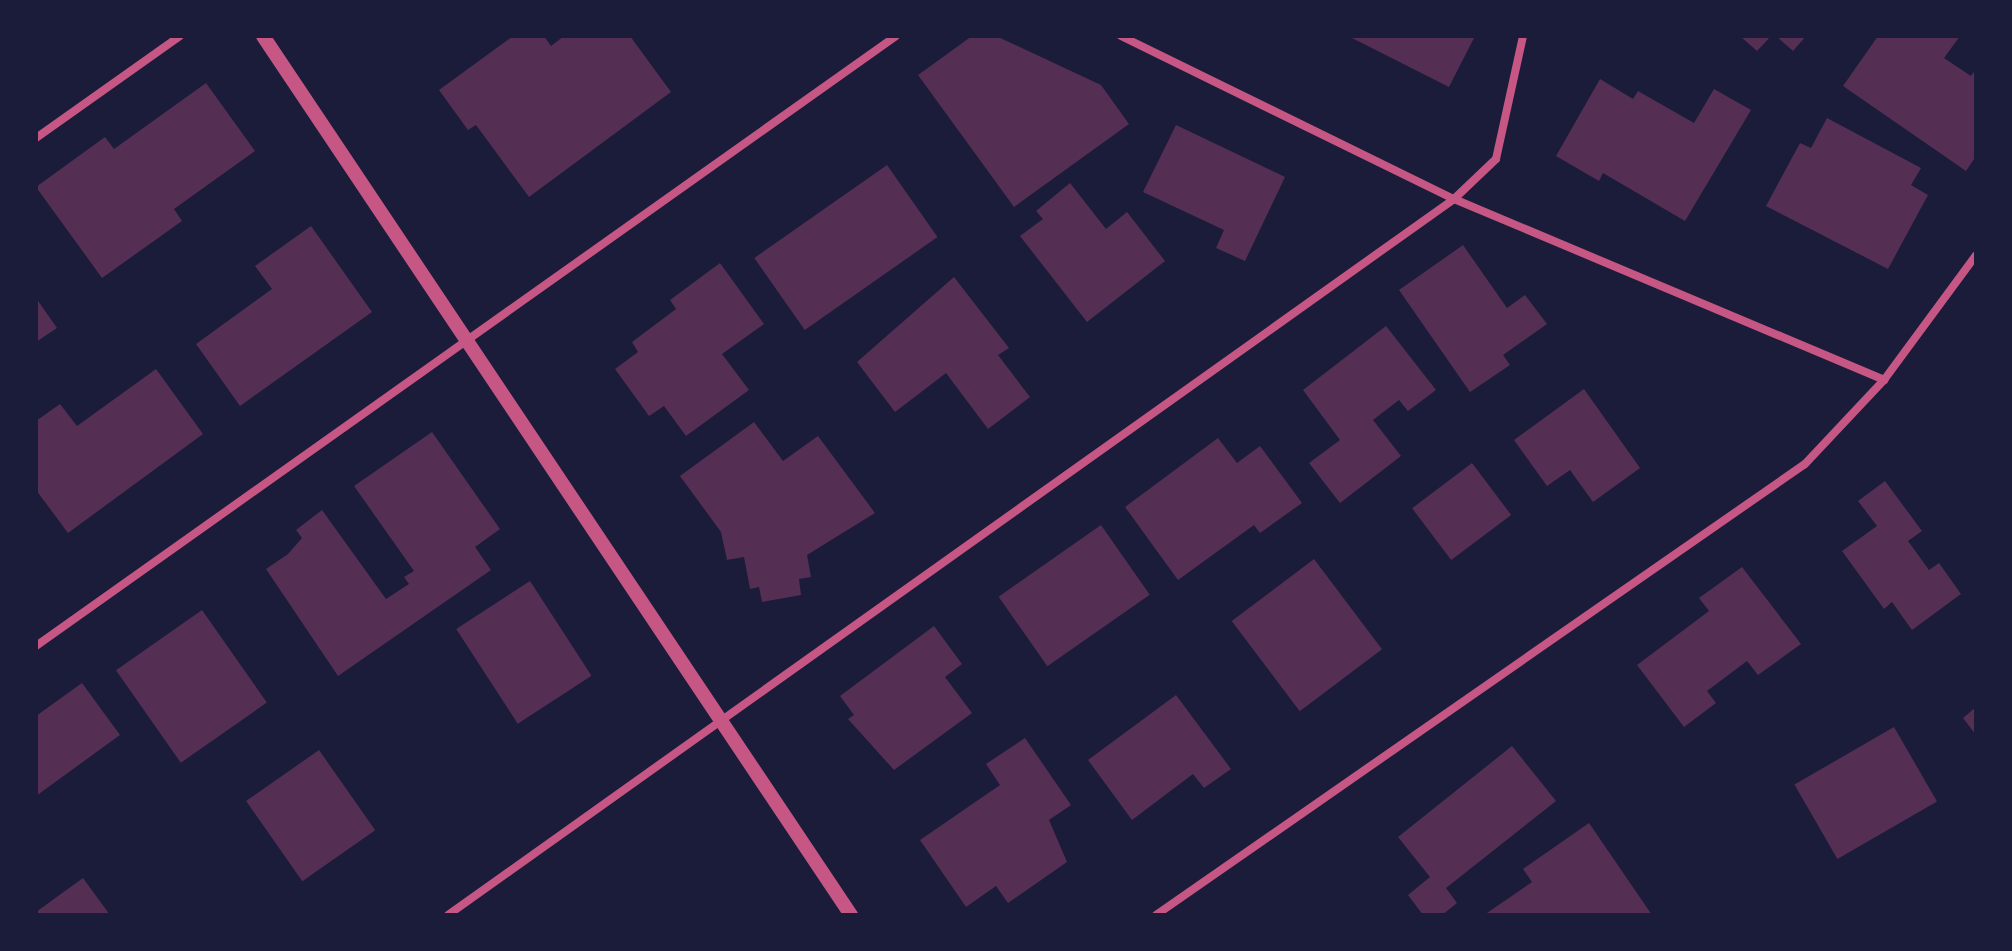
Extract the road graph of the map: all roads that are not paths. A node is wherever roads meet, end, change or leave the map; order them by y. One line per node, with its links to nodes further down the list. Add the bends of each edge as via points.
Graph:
1 (180, 36): 6 (street)
2 (263, 36): 9 (street)
3 (896, 36): 9 (street)
4 (1121, 36): 7 (street)
5 (1523, 36): 7 (street, via 1496,159)
6 (36, 138)
7 (1454, 199): 10 (street); 12 (street)
8 (1976, 255): 10 (street)
9 (470, 345): 11 (street); 12 (street)
10 (1884, 380): 15 (street, via 1805,464)
11 (36, 646)
12 (724, 718): 13 (street); 14 (street)
13 (448, 915)
14 (851, 915)
15 (1156, 915)

